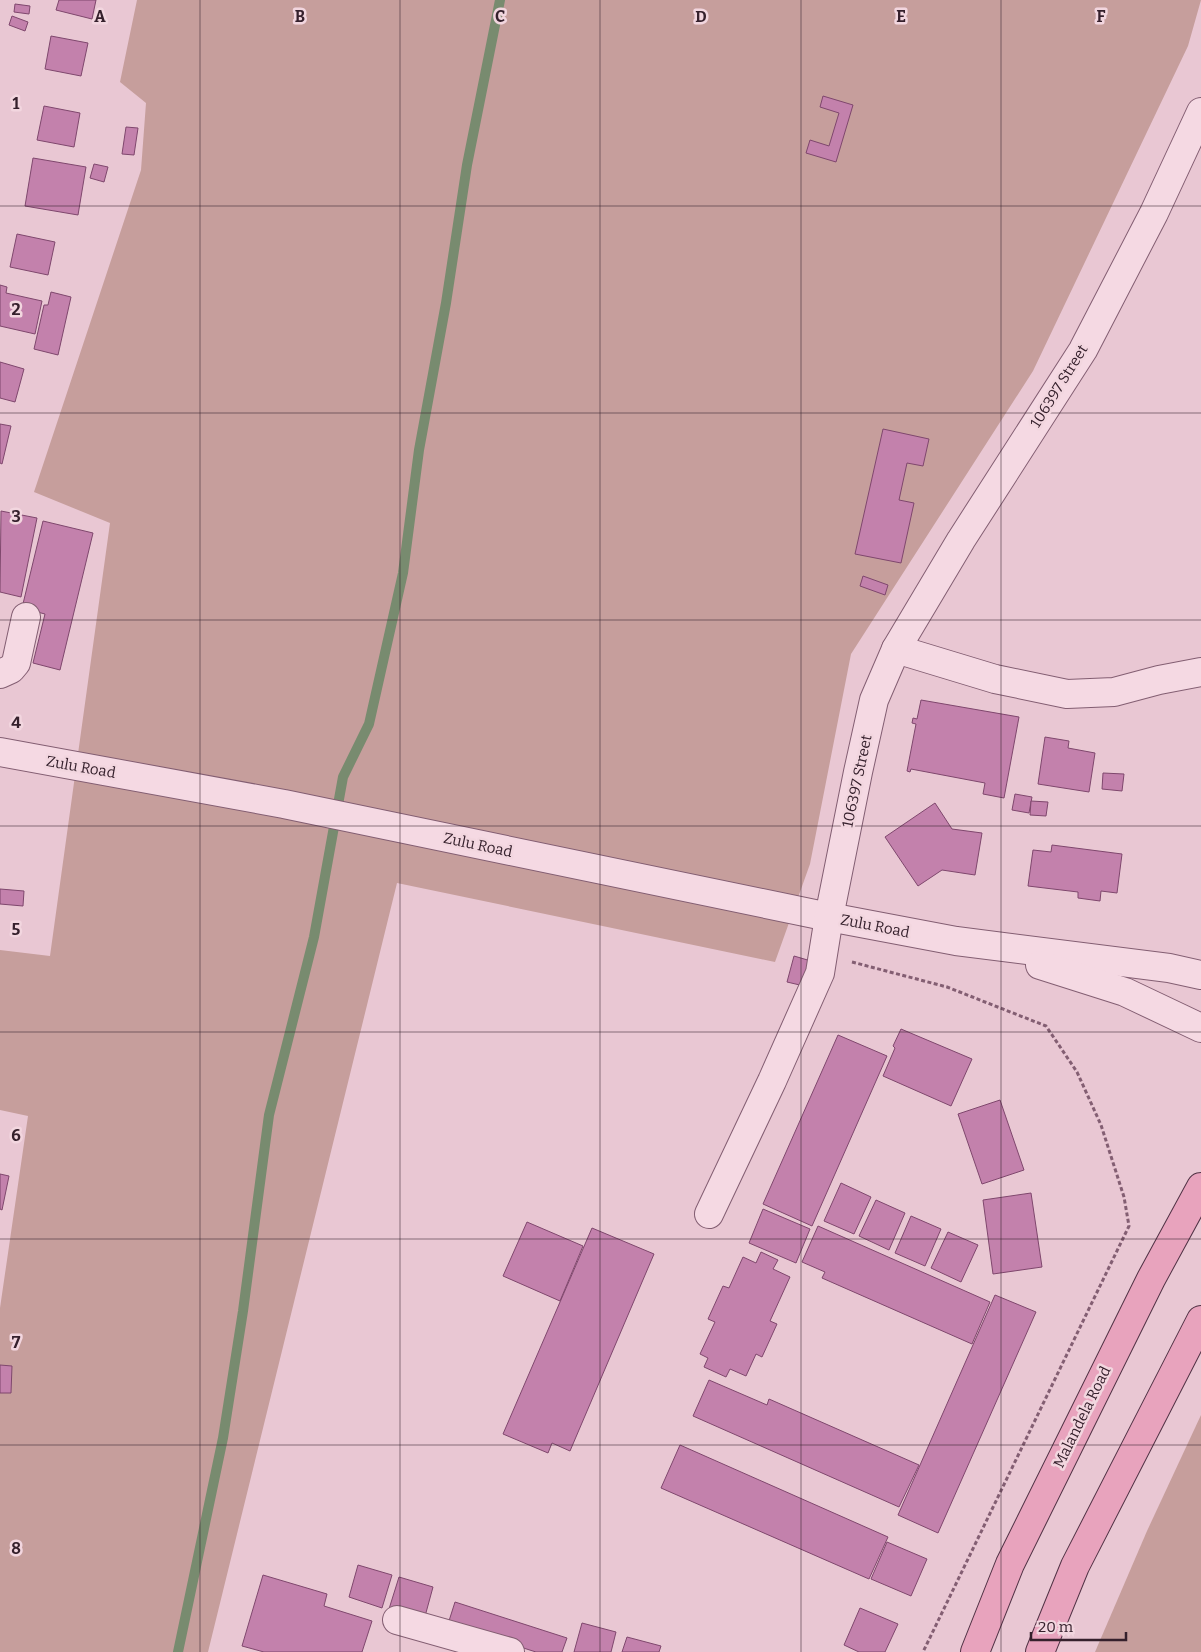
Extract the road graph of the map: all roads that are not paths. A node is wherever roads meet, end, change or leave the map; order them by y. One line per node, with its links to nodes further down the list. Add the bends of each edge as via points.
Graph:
1 (1201, 112): 3 (street, 106397 Street, via 1154,213 1083,350 961,540)
2 (26, 617): 5 (street, via 16,663)
3 (896, 649): 4 (street, via 996,679 1067,694 1114,692); 7 (street, 106397 Street, via 874,700)
4 (1201, 672)
5 (0, 674)
6 (0, 752): 7 (street, Zulu Road, via 284,804)
7 (829, 917): 8 (street, Zulu Road); 12 (street, 106397 Street, via 820,973)
8 (956, 941): 9 (street, Zulu Road, via 1169,968); 10 (street, Zulu Road, via 1125,992)
9 (1201, 975)
10 (1201, 1028)
11 (1201, 1188): 16 (main road, Malandela Road, via 1151,1279 1010,1564)
12 (708, 1214)
13 (1201, 1320): 17 (main road, via 1076,1566)
14 (397, 1620): 15 (street)
15 (510, 1652)
16 (975, 1652)
17 (1040, 1652)

